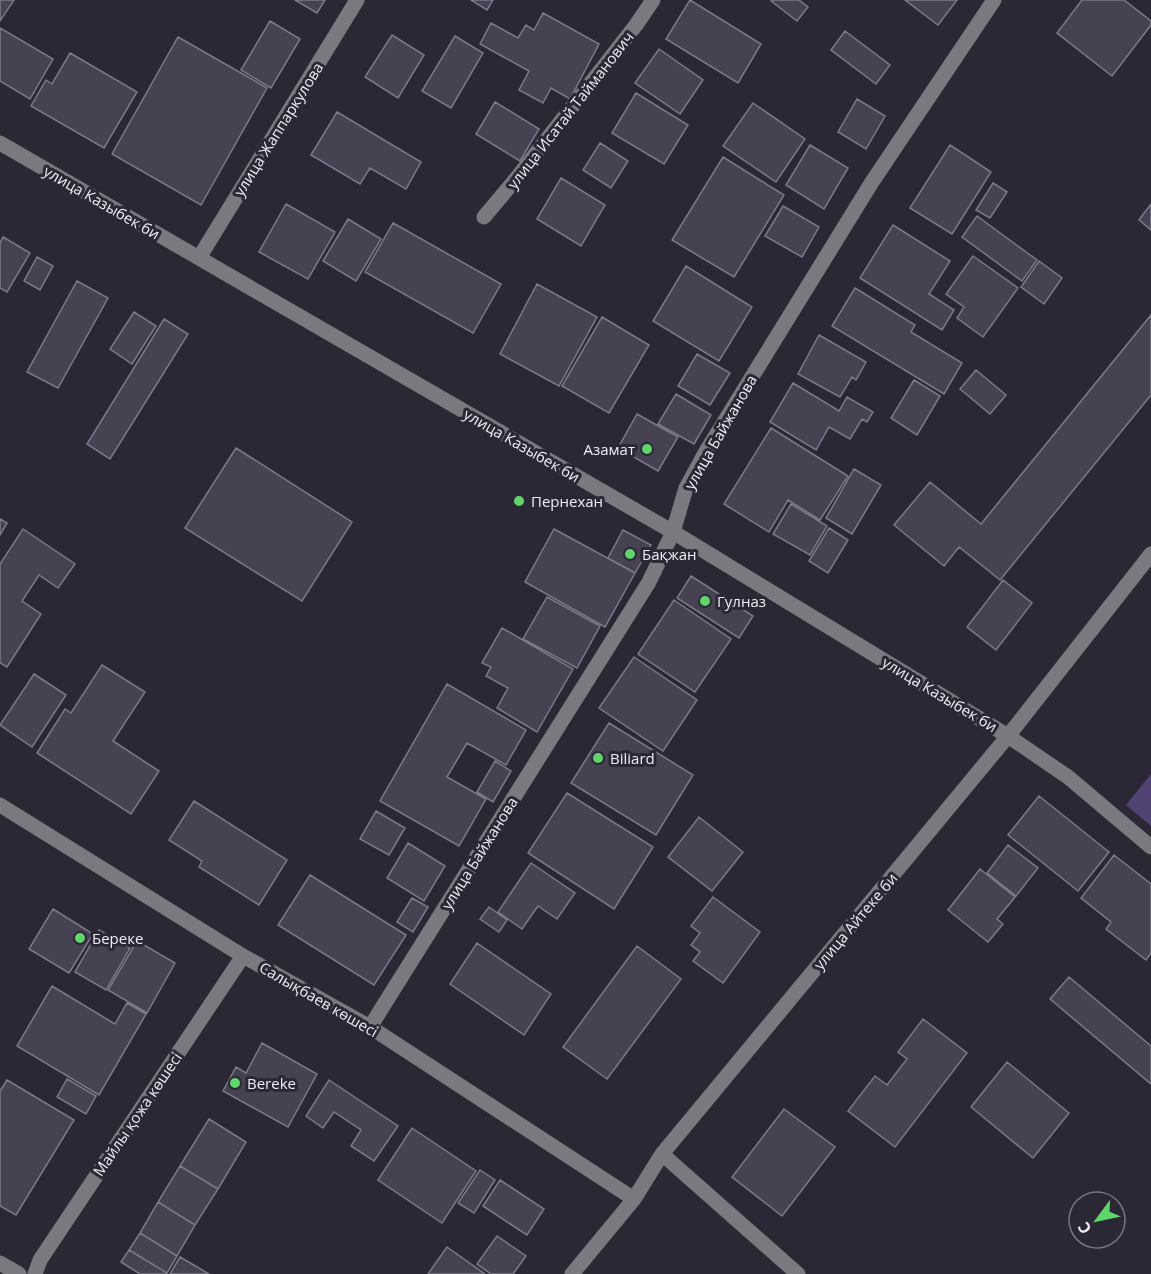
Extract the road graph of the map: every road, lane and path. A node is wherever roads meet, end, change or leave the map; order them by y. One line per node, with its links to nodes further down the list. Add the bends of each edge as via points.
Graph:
1 (357, 0): 6 (street, улица Жаппаркулова)
2 (653, 0): 5 (street, улица Исатай Тайманович)
3 (994, 0): 7 (street, улица Байжанова, via 872,182 705,453 686,488)
4 (0, 143): 6 (street, улица Казыбек би)
5 (484, 217)
6 (199, 258): 7 (street, улица Казыбек би)
7 (673, 532): 10 (street, улица Казыбек би); 14 (street, улица Байжанова, via 649,582)
8 (1151, 554): 9 (street, улица Айтеке би)
9 (1145, 573): 10 (street, улица Айтеке би)
10 (1008, 736): 12 (street, улица Казыбек би, via 1068,777); 15 (street, улица Айтеке би)
11 (0, 805): 13 (street, Салықбаев көшесі)
12 (1151, 847)
13 (243, 956): 14 (street, Салықбаев көшесі); 19 (street, Майлы қожа көшесі, via 40,1260)
14 (370, 1027): 16 (street, Салықбаев көшесі)
15 (662, 1154): 16 (street, улица Айтеке би); 21 (street)
16 (634, 1199): 20 (street, улица Айтеке би)
17 (0, 1263): 18 (street)
18 (19, 1274)
19 (35, 1274)
20 (572, 1274)
21 (798, 1274)

